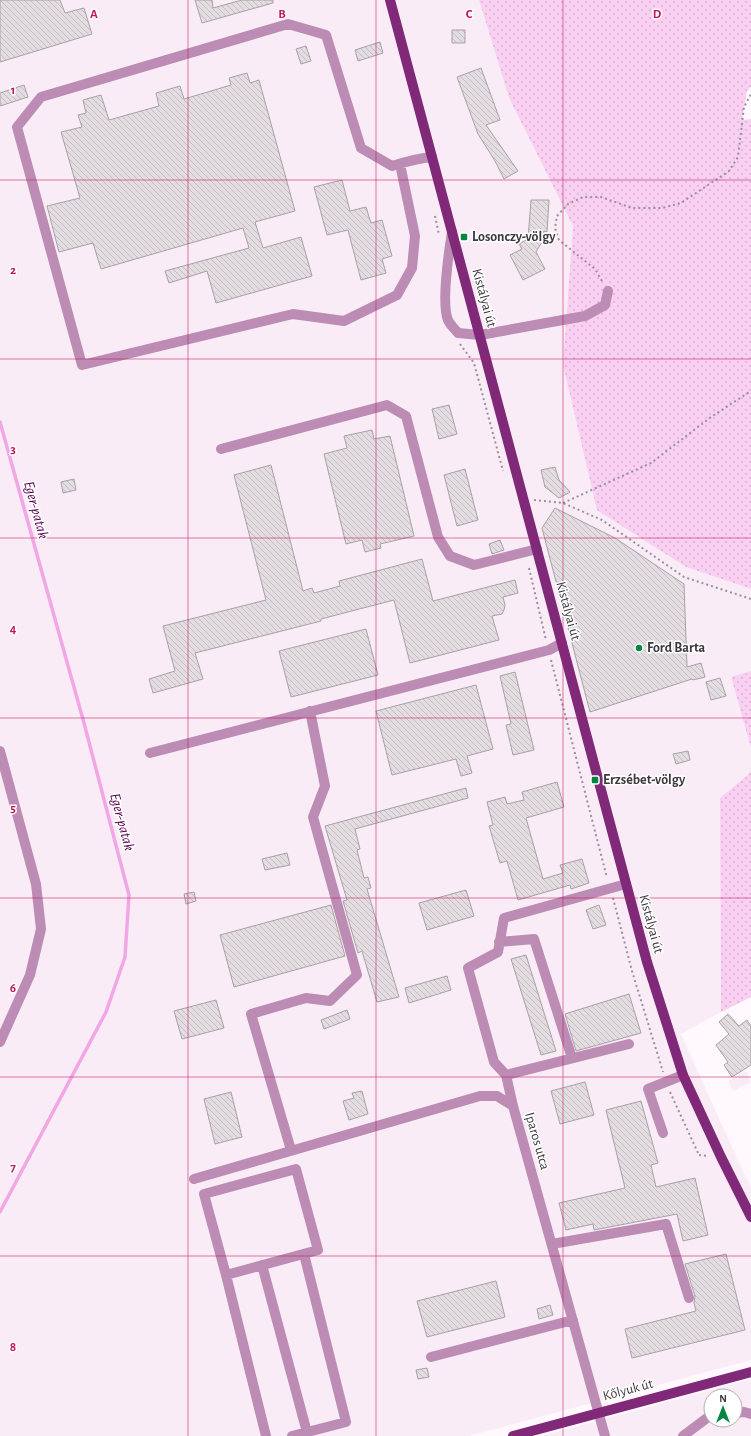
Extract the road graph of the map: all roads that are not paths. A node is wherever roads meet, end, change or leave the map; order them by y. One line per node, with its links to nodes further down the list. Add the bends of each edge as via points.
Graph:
1 (390, 0): 2 (main road, Kistályai út)
2 (432, 157): 3 (street); 4 (main road, Kistályai út)
3 (400, 164): 3 (street, via 392,166 361,148 326,35 288,24 41,97 17,127 82,365 293,314 344,321 397,295 412,268 415,236)
4 (452, 232): 6 (main road, Kistályai út); 6 (street, via 446,280 448,320 458,333)
5 (608, 291): 6 (street, via 605,305 585,316)
6 (480, 335): 8 (main road, Kistályai út)
7 (221, 449): 8 (street, via 387,405 406,416 438,537 450,556 474,565)
8 (536, 549): 9 (main road, Kistályai út)
9 (562, 644): 10 (street, via 549,650); 13 (main road, Kistályai út)
10 (310, 711): 12 (street); 22 (street, via 325,786 313,817 356,975 330,1002 306,998 250,1014)
11 (0, 751): 15 (street, via 36,884 41,929 30,975)
12 (150, 753)
13 (626, 884): 14 (street, via 504,918); 19 (main road, Kistályai út, via 647,962)
14 (499, 942): 17 (street, via 534,938); 18 (street, via 498,952 468,968 494,1062)
15 (0, 1042)
16 (630, 1044): 17 (street)
17 (572, 1058): 18 (street)
18 (506, 1075): 20 (street)
19 (683, 1075): 21 (street, via 648,1089); 24 (main road, Kistályai út)
20 (513, 1106): 22 (street, Iparos utca, via 497,1096 480,1096); 25 (street, Iparos utca)
21 (664, 1133)
22 (291, 1150): 23 (street, Iparos utca)
23 (194, 1179)
24 (751, 1217)
25 (552, 1244): 29 (street, via 666,1224); 30 (street, Iparos utca)
26 (304, 1254): 27 (street); 28 (street, via 318,1250 296,1169 204,1194); 35 (street, via 346,1422)
27 (262, 1265): 28 (street); 35 (street)
28 (226, 1275): 36 (street)
29 (689, 1298)
30 (573, 1320): 31 (street); 33 (street, Iparos utca)
31 (431, 1357)
32 (751, 1372): 33 (main road, Kőlyuk út)
33 (599, 1412): 38 (main road, Kőlyuk út); 39 (street, Iparos utca)
34 (703, 1421): 40 (street)
35 (307, 1434): 37 (street)
36 (266, 1436)
37 (292, 1436)
38 (513, 1436)
39 (605, 1436)
40 (683, 1436)

